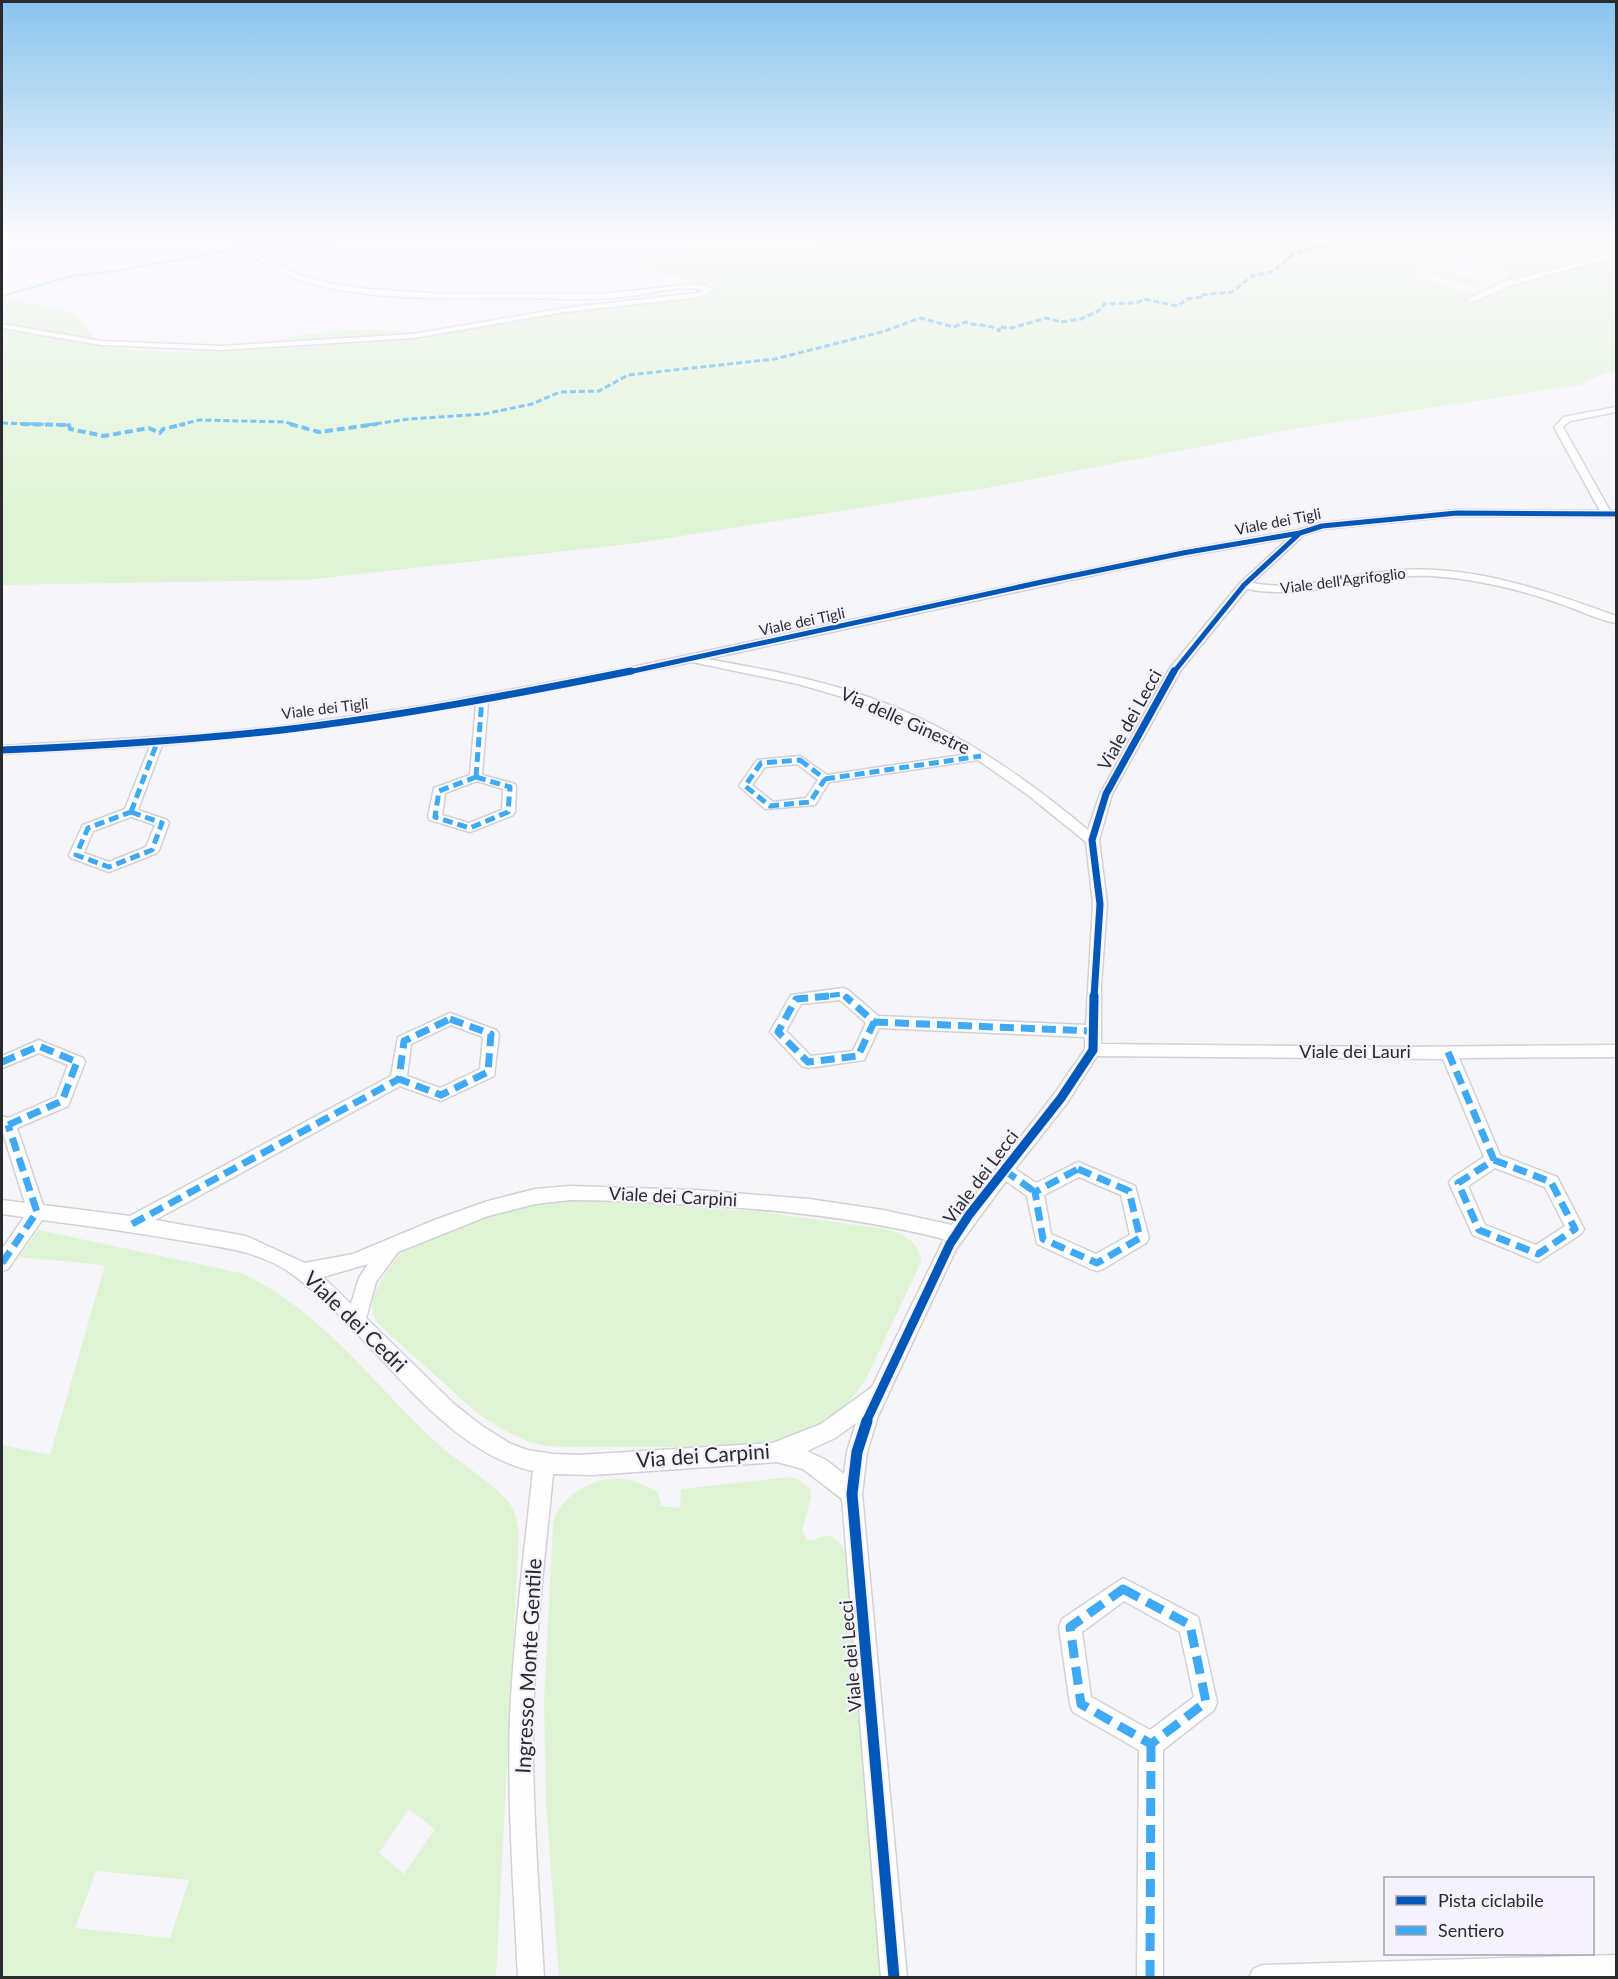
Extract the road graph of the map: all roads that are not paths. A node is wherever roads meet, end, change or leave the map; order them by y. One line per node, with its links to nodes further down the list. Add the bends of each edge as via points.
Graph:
1 (14, 328): 2 (street, via 140,346 231,347 418,335)
2 (457, 328)
3 (1617, 410): 4 (street, via 1569,418 1558,425)
4 (1611, 513): 5 (street, Viale dei Tigli, via 1457,513 1322,526)
5 (1300, 533): 6 (street, Viale dei Lecci); 8 (street, Viale dei Tigli, via 1144,561)
6 (1244, 585): 7 (street, Viale dell'Agrifoglio, via 1272,590 1403,573 1475,579 1526,588); 16 (street, Viale dei Lecci, via 1182,660 1159,695 1106,794)
7 (1617, 620)
8 (692, 659): 9 (street, Viale dei Tigli); 12 (street, Via delle Ginestre, via 844,693 939,733)
9 (482, 698): 10 (street, Viale dei Tigli, via 324,724); 13 (street)
10 (158, 740): 11 (street, Viale dei Tigli); 15 (street)
11 (2, 750)
12 (981, 756): 14 (street); 16 (street, Via delle Ginestre)
13 (476, 777): 13 (street, via 439,791 435,817 470,828 508,812 510,787)
14 (825, 779): 14 (street, via 800,760 761,763 745,786 770,806 810,802)
15 (130, 812): 15 (street, via 88,828 76,855 109,867 152,850 162,823)
16 (1092, 840): 18 (street, Viale dei Lecci, via 1100,904)
17 (874, 1022): 17 (street, via 843,994 796,999 778,1032 808,1062 858,1056); 18 (street)
18 (1092, 1031): 19 (street, Viale dei Lecci)
19 (1093, 1050): 21 (street, Viale dei Lauri); 26 (street, Viale dei Lecci)
20 (1617, 1050): 21 (street, Viale dei Lauri)
21 (1448, 1052): 25 (street)
22 (2, 1062): 24 (street, via 39,1046 77,1062 62,1101)
23 (399, 1079): 23 (street, via 441,1095 488,1072 491,1034 450,1019 404,1041); 30 (street)
24 (5, 1124): 29 (street)
25 (1494, 1160): 25 (street, via 1458,1183 1479,1230 1538,1254 1575,1228 1551,1182)
26 (1004, 1170): 27 (street); 31 (street, Viale dei Lecci)
27 (1035, 1192): 27 (street, via 1043,1239 1097,1263 1140,1238 1129,1191 1078,1169)
28 (2, 1207): 29 (street, Viale dei Cedri)
29 (37, 1212): 30 (street, Viale dei Cedri); 33 (street)
30 (132, 1224): 34 (street, Viale dei Cedri, via 246,1244)
31 (956, 1234): 32 (street, Viale dei Carpini, via 905,1221 744,1200 594,1192 556,1193 509,1202); 36 (street, Viale dei Lecci)
32 (396, 1244): 34 (street, Viale dei Carpini, via 352,1264); 35 (street, via 368,1278)
33 (2, 1263)
34 (304, 1271): 35 (street, Viale dei Cedri)
35 (356, 1319): 38 (street, Viale dei Cedri, via 437,1401 484,1438 513,1455)
36 (878, 1390): 37 (street, Via dei Carpini, via 832,1430); 39 (street, Viale dei Lecci, via 860,1439)
37 (773, 1453): 38 (street, Via dei Carpini); 39 (street, via 809,1461)
38 (544, 1463): 42 (street, Ingresso Monte Gentile, via 522,1719)
39 (852, 1494): 43 (street, Viale dei Lecci)
40 (1151, 1744): 40 (street, via 1206,1702 1190,1624 1123,1589 1070,1627 1081,1704); 44 (street)
41 (1617, 1968): 45 (street)
42 (531, 1977)
43 (894, 1977)
44 (1150, 1977)
45 (1262, 1977)

